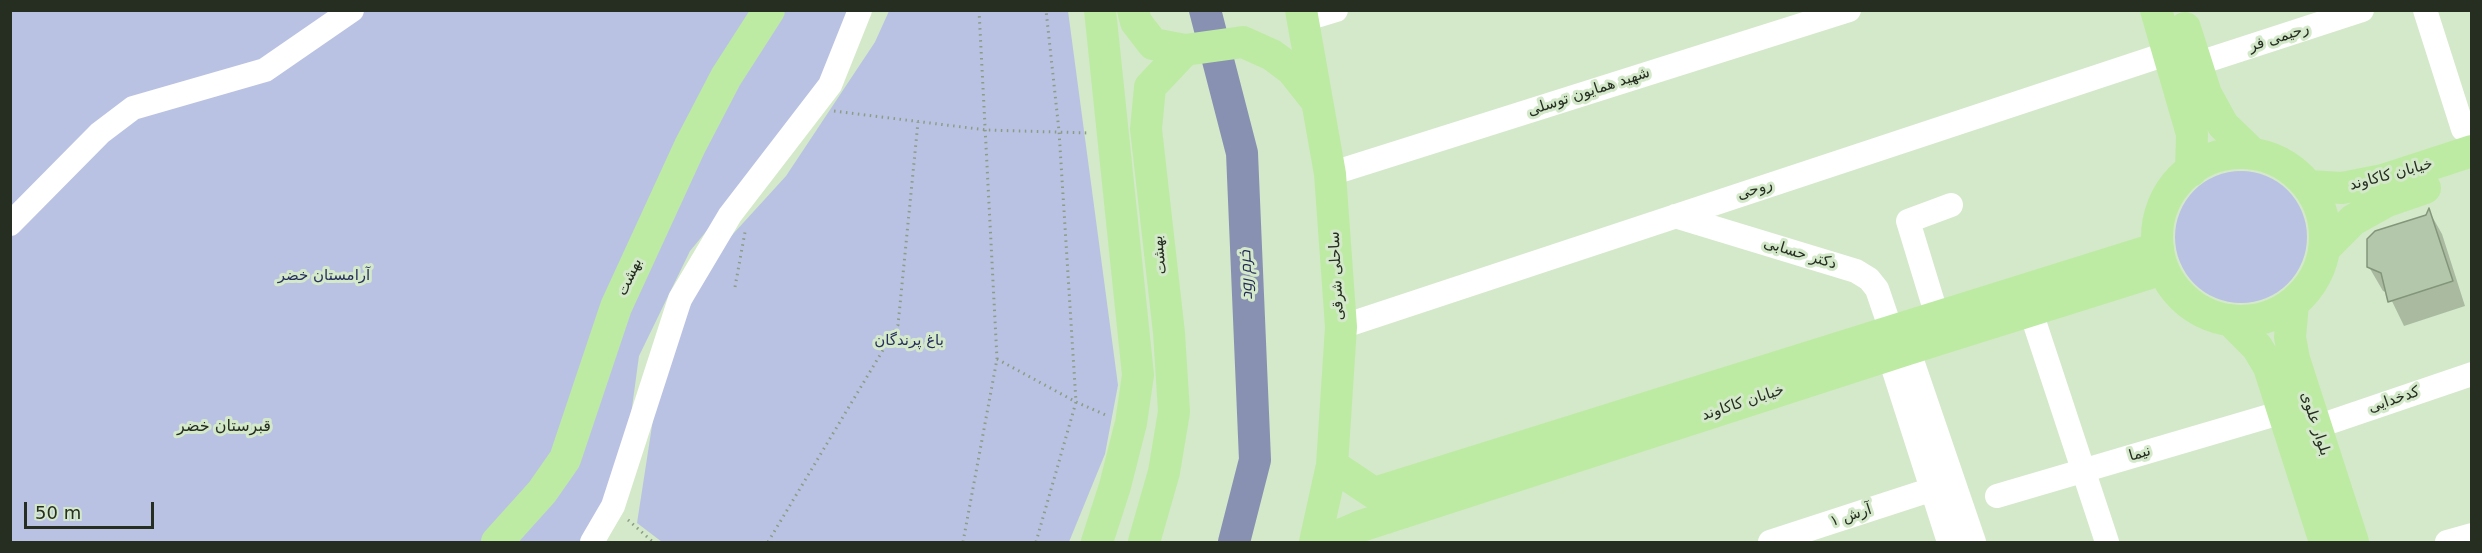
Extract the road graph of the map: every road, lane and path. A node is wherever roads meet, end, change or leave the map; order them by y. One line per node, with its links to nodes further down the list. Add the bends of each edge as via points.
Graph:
1 (352, 10): 31 (street, via 265,70 133,108 100,133)
2 (769, 10): 55 (main road, بهشت, via 726,77 690,146 616,307 565,459)
3 (861, 10): 52 (street, via 830,85 730,215 680,299)
4 (979, 10): 20 (path)
5 (1046, 10): 21 (path)
6 (1100, 10): 22 (main road)
7 (1133, 10): 15 (main road, via 1136,22 1154,44)
8 (1336, 10): 14 (street)
9 (1849, 10): 27 (street, شهید همایون توسلی)
10 (2156, 10): 16 (main road)
11 (2179, 10): 16 (main road)
12 (2425, 10): 23 (street)
13 (2351, 12): 16 (street, رحیمی فر)
14 (1302, 15): 17 (main road, ساحلی شرقی)
15 (1194, 49): 17 (main road, via 1243,42 1272,55 1292,70); 39 (main road, بهشت, via 1150,87 1146,129)
16 (2183, 59): 24 (main road, via 2223,125); 25 (main road, via 2192,134); 30 (street, روحی)
17 (1316, 100): 27 (main road, ساحلی شرقی)
18 (829, 111): 19 (path)
19 (918, 122): 20 (path); 58 (path, via 898,325)
20 (986, 130): 21 (path); 41 (path)
21 (1059, 131): 22 (path); 44 (path)
22 (1113, 134): 43 (main road)
23 (2467, 140): 28 (main road, خیابان کاکاوند, via 2383,180 2342,188)
24 (2253, 154): 25 (main road, via 2210,159); 28 (main road, via 2293,171)
25 (2191, 171): 33 (main road, via 2175,186 2164,205 2158,226)
26 (2472, 173): 32 (main road, خیابان کاکاوند, via 2387,201 2353,220)
27 (1330, 174): 38 (main road, ساحلی شرقی)
28 (2308, 186): 32 (main road, via 2325,226)
29 (1952, 205): 36 (street, via 1908,221)
30 (1675, 216): 38 (street, روحی); 40 (street, دکتر حسابی, via 1856,271 1877,289)
31 (10, 224)
32 (2325, 248): 34 (main road, via 2319,269)
33 (2161, 259): 35 (main road, خیابان کاکاوند); 36 (main road, خیابان کاکاوند); 37 (main road, via 2175,288 2190,304 2209,315)
34 (2293, 304): 37 (main road, via 2273,315); 47 (main road, بلوار علوی, via 2290,337 2294,359)
35 (2031, 312): 40 (main road, خیابان کاکاوند); 49 (street)
36 (1937, 316): 40 (main road, خیابان کاکاوند)
37 (2230, 320): 45 (main road, بلوار علوی, via 2257,346 2269,367)
38 (1341, 327): 48 (main road, ساحلی شرقی)
39 (1169, 333): 43 (main road); 62 (main road, بهشت, via 1174,412 1164,472)
40 (1896, 345): 50 (street, دکتر حسابی); 53 (main road, خیابان کاکاوند); 67 (street, دکتر حسابی)
41 (997, 359): 44 (path); 59 (path)
42 (2472, 374): 47 (street, کدخدایی)
43 (1138, 375): 61 (main road, via 1131,423)
44 (1076, 402): 46 (path); 60 (path)
45 (2283, 412): 49 (street, نیما); 69 (main road, بلوار علوی)
46 (1108, 416)
47 (2316, 427): 70 (main road, بلوار علوی)
48 (1332, 465): 53 (main road); 63 (main road, ساحلی شرقی)
49 (2083, 471): 51 (street, نیما); 68 (street)
50 (1933, 489): 65 (street, آرش ۱); 66 (street, دکتر حسابی)
51 (1997, 496)
52 (614, 506): 56 (street); 57 (path)
53 (1376, 507): 64 (main road, خیابان کاکاوند)
54 (2472, 535): 71 (street)
55 (497, 543)
56 (592, 543)
57 (653, 543)
58 (768, 543)
59 (963, 543)
60 (1036, 543)
61 (1096, 543)
62 (1144, 543)
63 (1315, 543)
64 (1324, 543)
65 (1770, 543)
66 (1949, 543)
67 (1974, 543)
68 (2107, 543)
69 (2325, 543)
70 (2353, 543)
71 (2447, 543)

